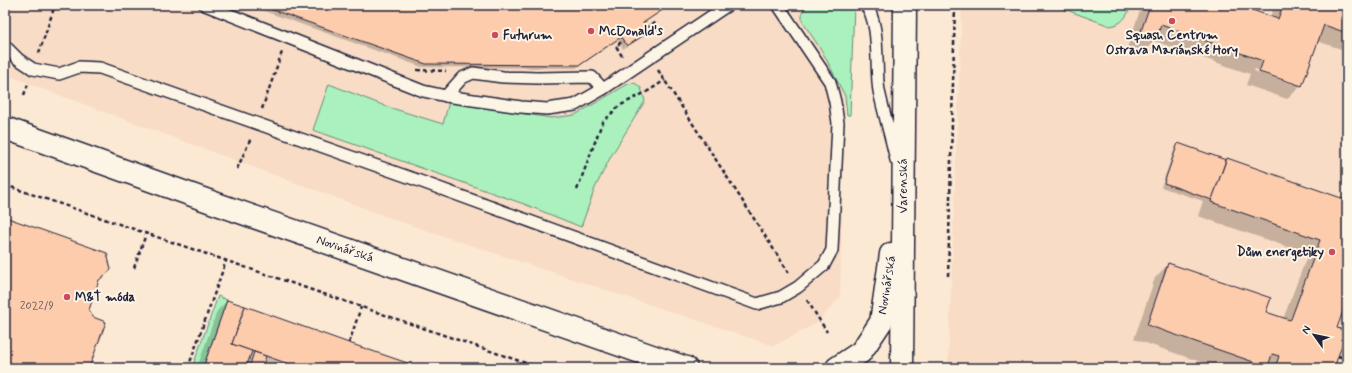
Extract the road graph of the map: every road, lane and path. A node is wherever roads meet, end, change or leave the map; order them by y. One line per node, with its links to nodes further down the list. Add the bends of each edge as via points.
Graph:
1 (55, 5): 15 (path)
2 (205, 5): 10 (lane)
3 (728, 5): 14 (lane)
4 (778, 5): 30 (lane, via 830,82 838,123 832,250 824,265)
5 (865, 5): 23 (lane, via 874,20 879,90)
6 (905, 5): 23 (street, Varenská)
7 (955, 5): 29 (path)
8 (646, 28): 9 (path, via 654,22)
9 (658, 30)
10 (287, 37): 19 (lane, via 423,91); 20 (path)
11 (624, 41): 13 (path, via 616,46)
12 (5, 46): 15 (lane)
13 (622, 56)
14 (650, 58): 16 (path); 17 (lane)
15 (33, 69): 18 (path); 20 (lane, via 59,74 79,67 100,68)
16 (665, 80): 25 (path, via 619,106 602,123); 30 (path)
17 (603, 89): 19 (lane, via 575,105 547,109); 19 (lane, via 592,77 503,77 473,73 462,78)
18 (24, 95)
19 (446, 96)
20 (257, 124): 22 (path); 30 (lane, via 757,304 782,297)
21 (5, 128): 38 (street, Novinářská)
22 (237, 169)
23 (902, 183): 39 (street, Novinářská, via 881,322 861,352); 40 (street, Varenská)
24 (5, 185): 26 (path)
25 (577, 190)
26 (146, 234): 27 (path); 28 (path)
27 (226, 261): 31 (path); 36 (path)
28 (134, 268)
29 (948, 276)
30 (798, 287): 32 (path)
31 (361, 307): 33 (path); 37 (path)
32 (828, 332)
33 (349, 342)
34 (1338, 356): 35 (path)
35 (1347, 359)
36 (188, 368)
37 (540, 368)
38 (686, 368)
39 (837, 368)
40 (902, 368)

